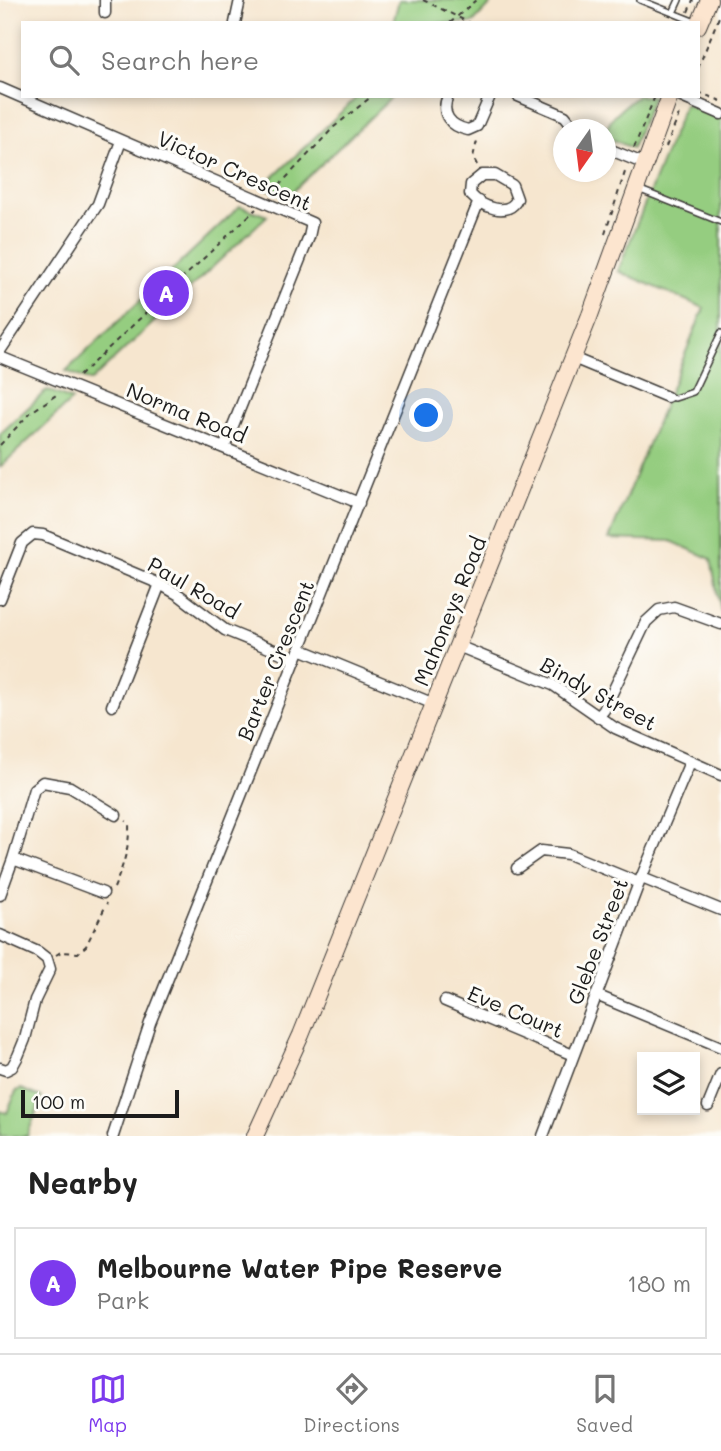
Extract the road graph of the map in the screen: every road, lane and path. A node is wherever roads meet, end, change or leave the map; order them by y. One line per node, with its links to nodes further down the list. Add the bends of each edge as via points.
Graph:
1 (105, 0): 9 (street)
2 (240, 0): 12 (street)
3 (423, 0): 11 (path)
4 (476, 0): 11 (path)
5 (640, 0): 10 (lane)
6 (679, 0): 10 (lane)
7 (709, 0): 16 (main road)
8 (721, 12): 17 (path)
9 (105, 13)
10 (673, 13): 15 (lane)
11 (456, 17): 13 (path); 14 (path)
12 (235, 21)
13 (452, 21)
14 (465, 21)
15 (691, 21)
16 (699, 21)
17 (700, 63)
18 (0, 88): 20 (street, Victor Crescent)
19 (700, 93): 29 (path)
20 (21, 97)
21 (23, 98): 33 (street, Victor Crescent)
22 (370, 98): 39 (path, via 334,127)
23 (447, 98): 32 (street, via 444,112 457,128)
24 (489, 98): 32 (street)
25 (523, 98): 31 (street)
26 (654, 98): 35 (path)
27 (669, 98): 35 (main road, Mahoneys Road)
28 (684, 98): 30 (street)
29 (721, 101)
30 (721, 114)
31 (567, 119)
32 (477, 126): 36 (path, via 473,157)
33 (121, 141): 39 (street, Victor Crescent); 42 (street, via 98,205)
34 (616, 152): 35 (street)
35 (637, 161): 37 (main road, Mahoneys Road)
36 (482, 175): 38 (street, Barter Crescent, via 469,189); 38 (street, via 505,179 517,199 509,210)
37 (636, 188): 40 (lane); 44 (main road, Mahoneys Road)
38 (479, 201): 49 (street, Barter Crescent)
39 (263, 202): 45 (path); 48 (street, Victor Crescent, via 312,223)
40 (721, 222)
41 (721, 333): 46 (lane, via 694,393)
42 (0, 351)
43 (0, 357): 45 (street, Norma Road)
44 (572, 358): 46 (street); 53 (main road, Mahoneys Road)
45 (69, 385): 47 (path, via 30,413); 48 (street, Norma Road)
46 (667, 397)
47 (0, 445)
48 (224, 448): 49 (street, Norma Road)
49 (359, 503): 54 (street, Barter Crescent)
50 (160, 584): 51 (street, Paul Road, via 33,534 22,543); 54 (street, Paul Road, via 225,630); 56 (street)
51 (0, 599)
52 (721, 624): 57 (street, via 674,607 654,614)
53 (458, 646): 55 (main road, Mahoneys Road); 57 (street, Bindy Street, via 553,685)
54 (298, 654): 55 (street, Paul Road); 75 (street, Barter Crescent, via 150,1023)
55 (434, 704): 76 (main road, Mahoneys Road, via 284,1077)
56 (112, 706)
57 (598, 717): 58 (street, Bindy Street)
58 (690, 762): 59 (street, Bindy Street); 63 (street, Glebe Street)
59 (721, 775)
60 (116, 815): 61 (street, via 70,787 43,782 34,789)
61 (13, 859): 64 (street); 65 (street)
62 (517, 867): 63 (street, via 541,851 568,854)
63 (640, 880): 66 (street); 68 (street, Glebe Street)
64 (103, 893)
65 (0, 895)
66 (721, 910)
67 (0, 935): 72 (street, via 38,952 47,959 50,970 18,1056 12,1067)
68 (596, 995): 70 (street); 71 (street, Glebe Street)
69 (445, 1001): 71 (street, Eve Court)
70 (721, 1046)
71 (573, 1055): 77 (street, Glebe Street)
72 (0, 1068)
73 (721, 1074): 74 (street)
74 (708, 1106)
75 (113, 1136)
76 (255, 1136)
77 (543, 1136)

